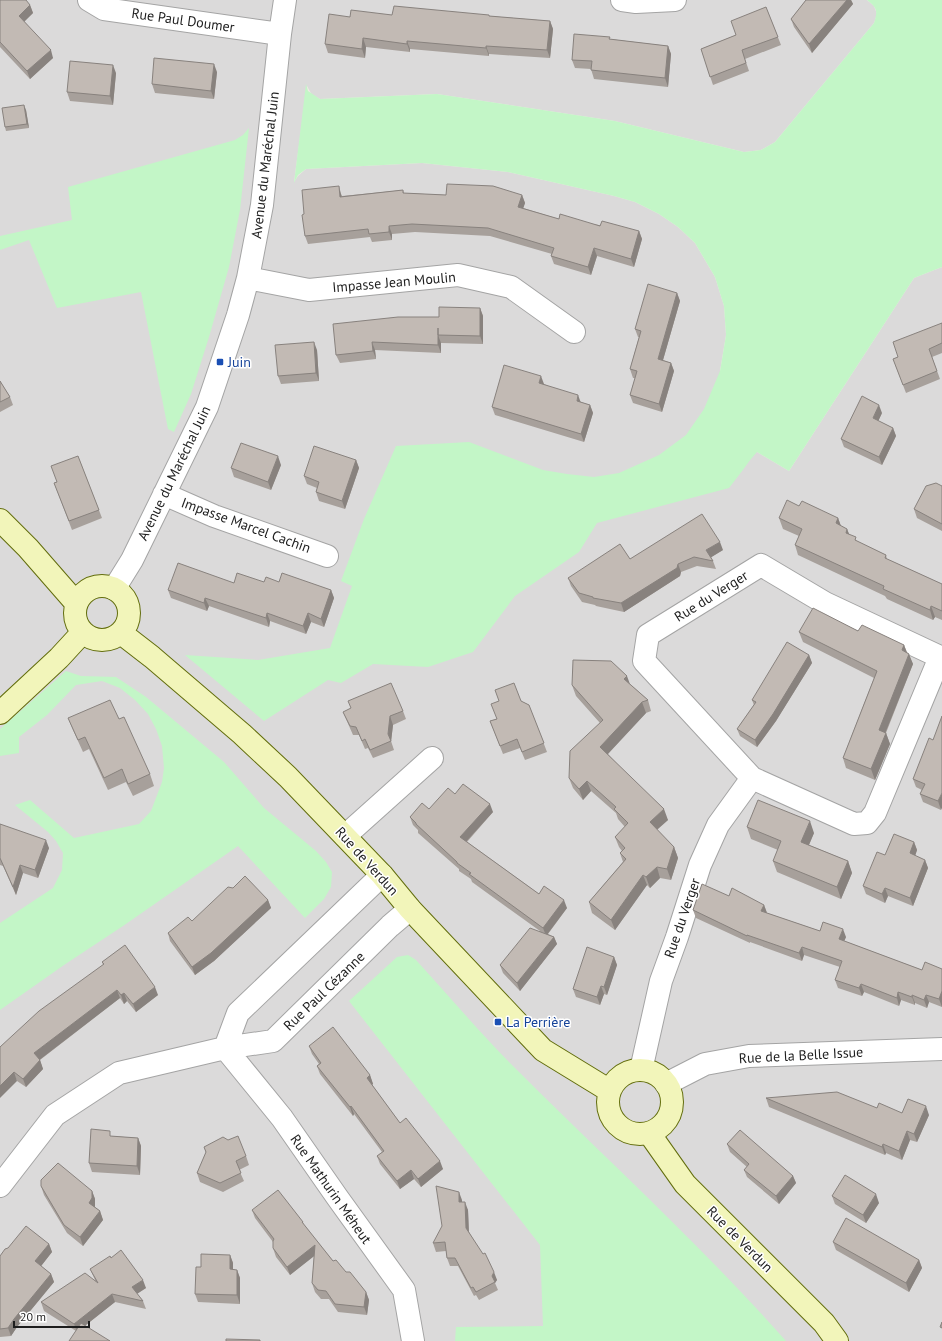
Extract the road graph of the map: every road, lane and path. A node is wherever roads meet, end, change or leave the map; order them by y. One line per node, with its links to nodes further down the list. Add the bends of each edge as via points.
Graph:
1 (89, 0): 5 (street, Rue Paul Doumer, via 104,9)
2 (285, 0): 5 (street, Avenue du Maréchal Juin)
3 (622, 0): 4 (street)
4 (674, 0)
5 (280, 34): 6 (street, Avenue du Maréchal Juin, via 262,205)
6 (248, 278): 7 (street, Impasse Jean Moulin, via 309,290 458,275 511,287); 8 (street, Avenue du Maréchal Juin, via 207,407)
7 (574, 332)
8 (164, 494): 10 (street, Impasse Marcel Cachin, via 214,516); 11 (street, Avenue du Maréchal Juin, via 132,560)
9 (0, 520): 12 (street)
10 (327, 556)
11 (114, 589): 12 (street, via 96,586 81,595); 14 (street, via 121,594 129,609 126,627)
12 (76, 603): 13 (street, via 74,619)
13 (82, 633): 14 (street, via 89,638 105,641); 16 (street)
14 (121, 633): 19 (street, Rue de Verdun, via 152,656 242,734)
15 (941, 657): 18 (street, Rue du Verger, via 875,813 867,823 854,824); 18 (street, Rue du Verger, via 825,603 761,565 648,635 644,661)
16 (0, 713)
17 (432, 758): 19 (street)
18 (752, 778): 24 (street, Rue du Verger, via 718,824 700,865 661,981)
19 (345, 836): 20 (street, Rue de Verdun)
20 (382, 875): 21 (street, Rue de Verdun); 22 (street, via 238,1013)
21 (410, 909): 22 (street, Rue Paul Cézanne, via 273,1041); 26 (street, Rue de Verdun, via 543,1050)
22 (225, 1048): 28 (street, Rue Paul Cézanne, via 119,1073 56,1115); 29 (street, Rue Mathurin Méheut, via 282,1118 404,1290)
23 (942, 1049): 25 (street, Rue de la Belle Issue, via 749,1056 705,1064)
24 (641, 1070): 25 (street, via 651,1072); 26 (street, via 622,1075 614,1082)
25 (666, 1084): 27 (street, via 670,1093 670,1113 658,1129)
26 (610, 1091): 27 (street, via 609,1110 613,1120 628,1132)
27 (649, 1133): 30 (street, Rue de Verdun, via 685,1184 824,1323)
28 (0, 1186)
29 (413, 1341)
30 (837, 1341)

